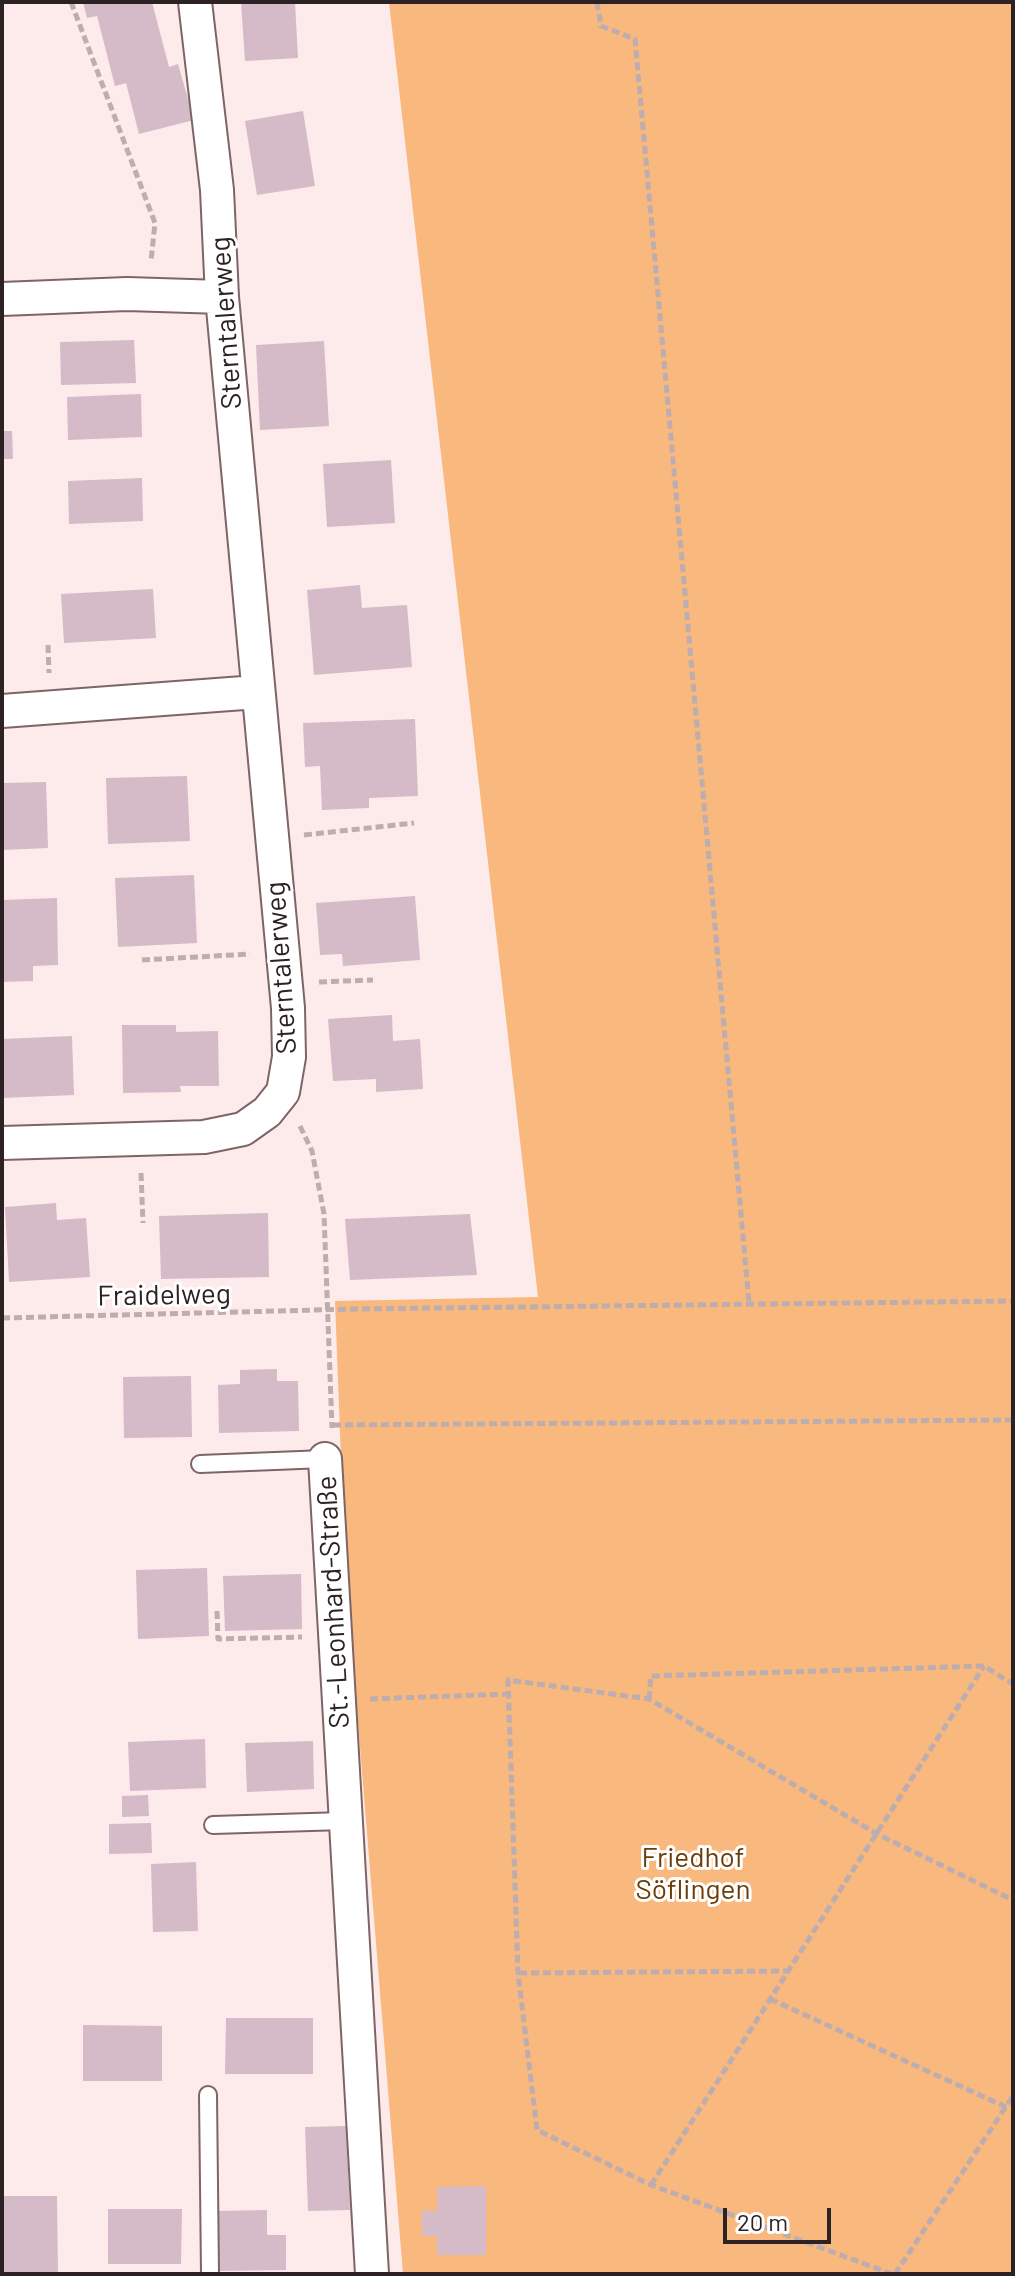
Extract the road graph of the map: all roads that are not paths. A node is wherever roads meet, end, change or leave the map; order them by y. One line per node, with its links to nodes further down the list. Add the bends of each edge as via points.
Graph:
1 (195, 2): 2 (street, Sterntalerweg, via 217,190)
2 (222, 297): 3 (street); 4 (street, Sterntalerweg)
3 (2, 299)
4 (257, 692): 5 (street); 6 (street, Sterntalerweg, via 284,968 289,1057 283,1092 243,1129 204,1137)
5 (2, 711)
6 (2, 1143)
7 (325, 1459): 8 (lane, St.-Leonhard-Straße); 9 (street, St.-Leonhard-Straße)
8 (200, 1464)
9 (344, 1821): 10 (lane); 13 (street, St.-Leonhard-Straße)
10 (213, 1825)
11 (208, 2095): 12 (lane)
12 (210, 2274)
13 (372, 2274)

